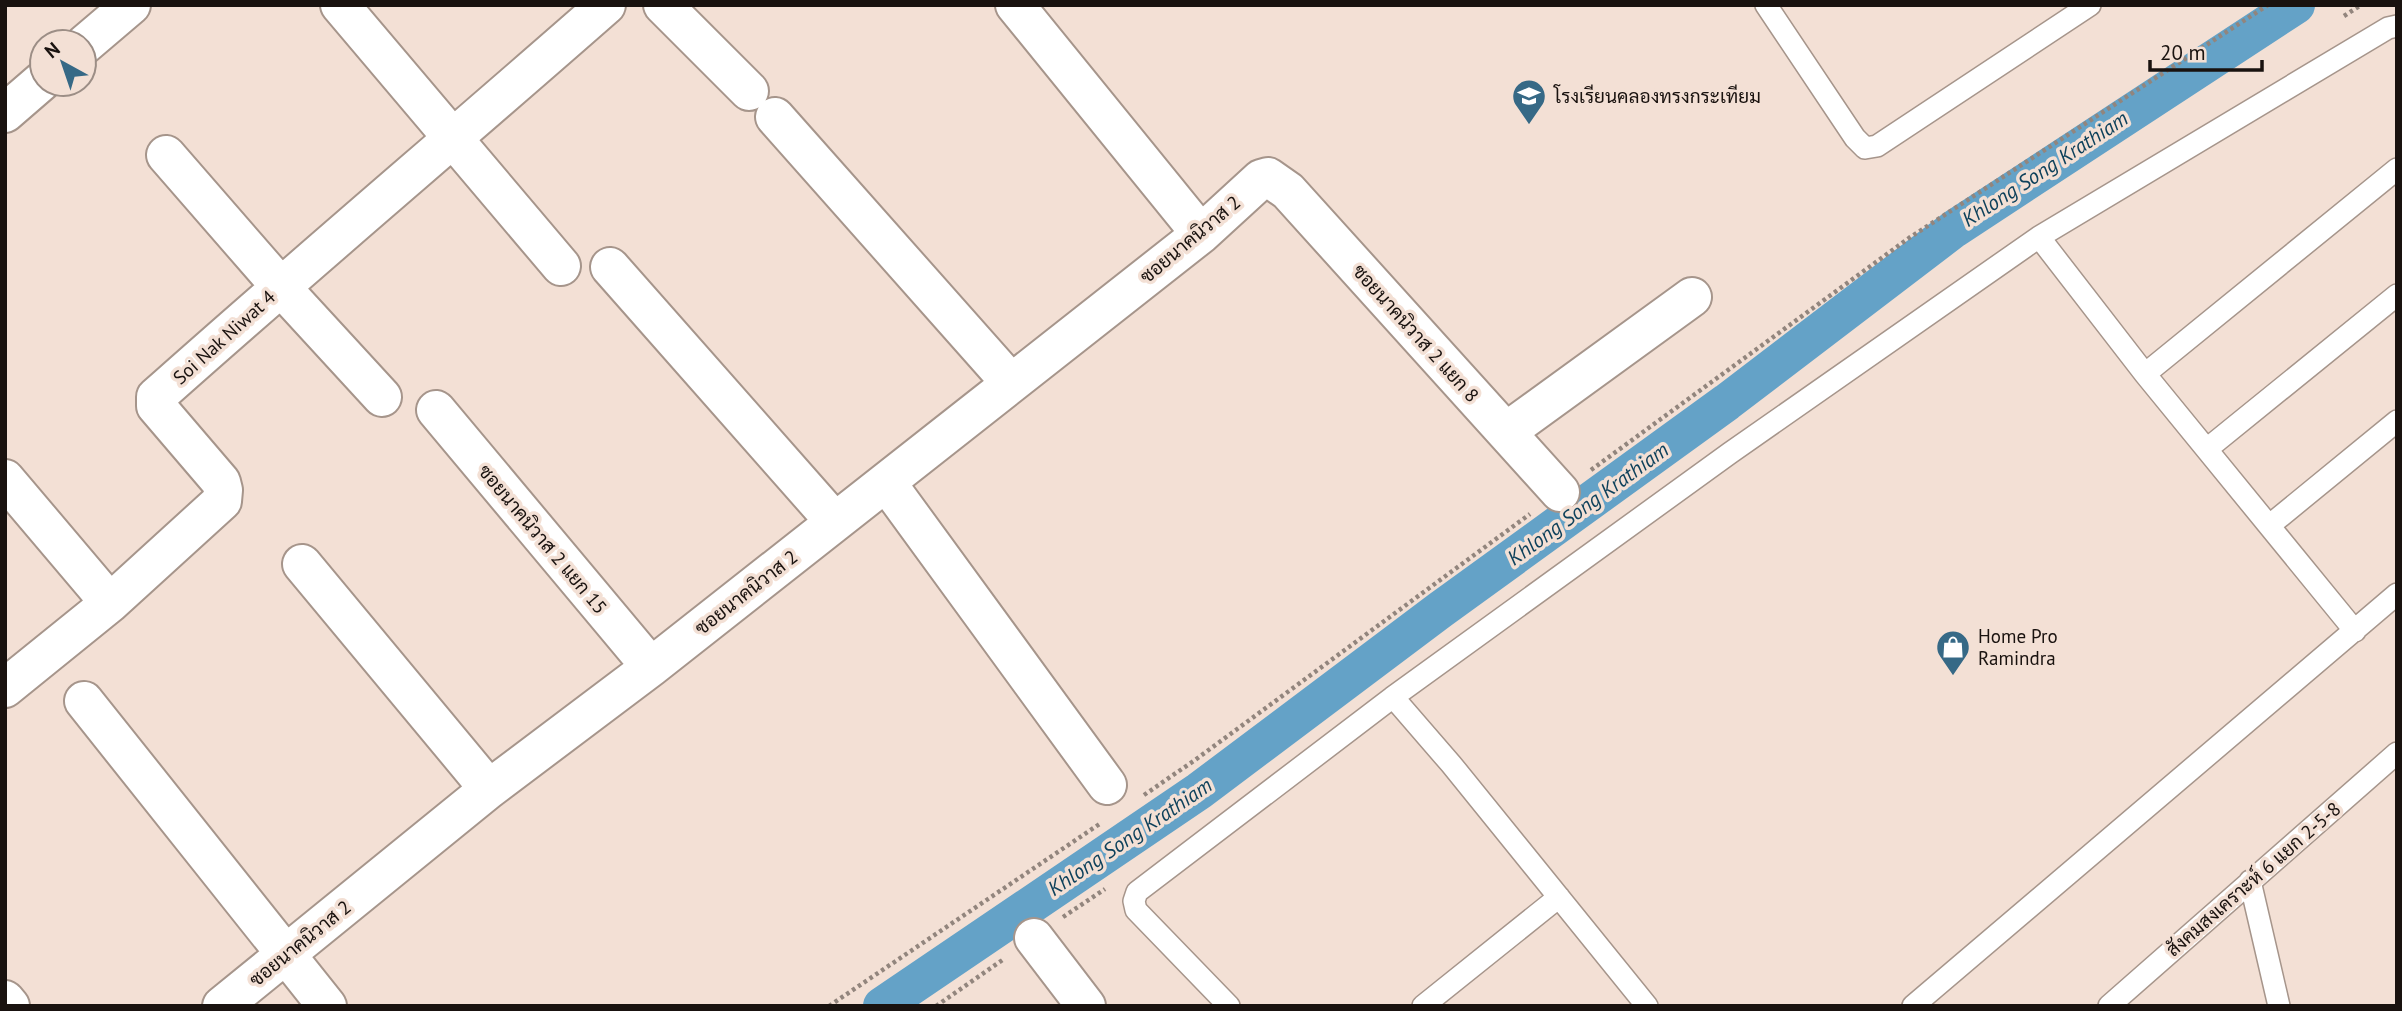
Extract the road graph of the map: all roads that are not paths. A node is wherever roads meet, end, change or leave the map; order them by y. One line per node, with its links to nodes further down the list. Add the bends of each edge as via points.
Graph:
1 (131, 5): 9 (street)
2 (340, 5): 12 (street)
3 (606, 5): 12 (street, Soi Nak Niwat 4)
4 (663, 5): 24 (street, via 762,104)
5 (1015, 5): 16 (street)
6 (1766, 5): 7 (lane, via 1865,148 1877,146)
7 (2083, 7)
8 (2392, 27): 17 (lane)
9 (98, 33)
10 (28, 94): 11 (street)
11 (5, 113)
12 (455, 138): 18 (street); 20 (street, Soi Nak Niwat 4)
13 (166, 155): 20 (street)
14 (2397, 169): 23 (lane)
15 (1268, 177): 16 (street, ซอยนาคนิวาส 2, via 1261,178); 28 (street, ซอยนาคนิวาส 2 แยก 8, via 1288,191)
16 (1201, 234): 24 (street, ซอยนาคนิวาส 2)
17 (2039, 237): 23 (lane); 41 (lane)
18 (561, 266)
19 (610, 267): 33 (street)
20 (280, 286): 25 (street); 37 (street, Soi Nak Niwat 4, via 156,397 156,406 221,482 222,501)
21 (2397, 295): 29 (lane)
22 (1692, 298): 28 (street)
23 (2145, 374): 29 (lane)
24 (1011, 383): 31 (street, ซอยนาคนิวาส 2)
25 (382, 397)
26 (436, 410): 39 (street, ซอยนาคนิวาส 2 แยก 15)
27 (2397, 421): 34 (lane)
28 (1506, 432): 32 (street, ซอยนาคนิวาส 2 แยก 8)
29 (2207, 449): 34 (lane)
30 (5, 480): 37 (street)
31 (886, 482): 33 (street, ซอยนาคนิวาส 2); 44 (street)
32 (1560, 492)
33 (835, 522): 39 (street, ซอยนาคนิวาส 2)
34 (2270, 526): 38 (lane)
35 (302, 564): 45 (street)
36 (2397, 594): 38 (lane)
37 (110, 603): 40 (street, Soi Nak Niwat 4)
38 (2355, 631): 58 (lane)
39 (651, 667): 45 (street, ซอยนาคนิวาส 2)
40 (5, 688)
41 (1394, 697): 47 (lane); 55 (lane, via 1136,892 1136,910)
42 (84, 701): 49 (street)
43 (2397, 753): 46 (lane, สังคมสงเคราะห์ 6 แยก 2-5-8)
44 (1107, 785)
45 (489, 789): 49 (street, ซอยนาคนิวาส 2)
46 (2250, 881): 59 (lane, สังคมสงเคราะห์ 6 แยก 2-5-8); 60 (lane)
47 (1559, 897): 56 (lane); 57 (lane)
48 (1034, 938): 54 (street)
49 (286, 954): 52 (street, ซอยนาคนิวาส 2); 53 (street)
50 (5, 1000): 51 (street)
51 (10, 1006)
52 (222, 1006)
53 (327, 1006)
54 (1086, 1006)
55 (1228, 1006)
56 (1423, 1006)
57 (1647, 1006)
58 (1913, 1006)
59 (2109, 1006)
60 (2279, 1006)

